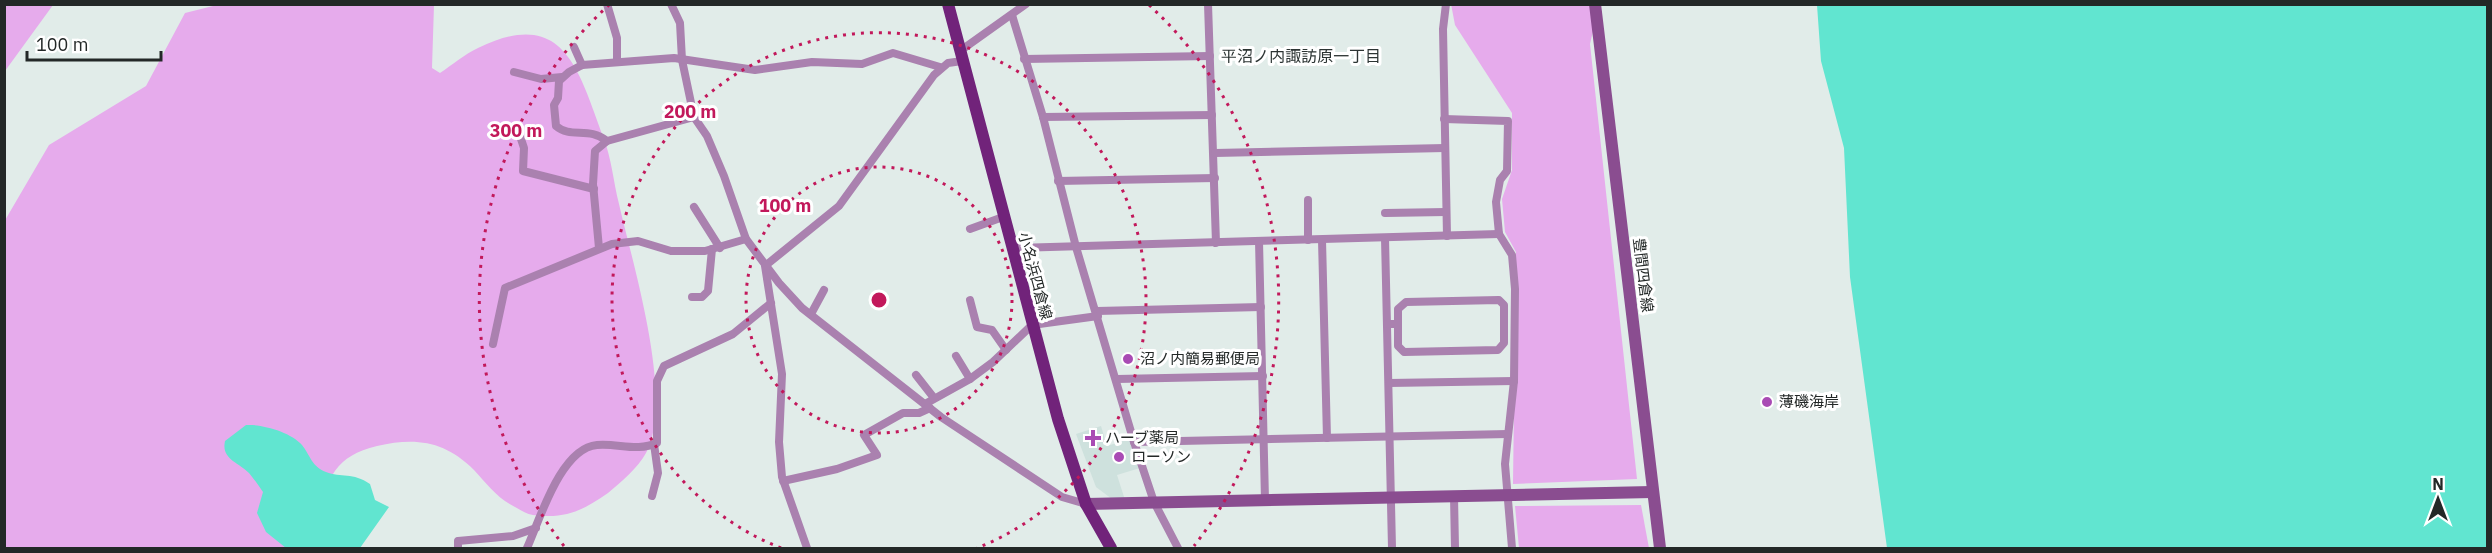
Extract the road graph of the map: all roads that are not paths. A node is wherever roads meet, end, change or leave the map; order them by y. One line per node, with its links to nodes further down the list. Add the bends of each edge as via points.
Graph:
1 (607, 4): 14 (street, via 617,38)
2 (671, 4): 13 (street, via 680,23)
3 (948, 4): 10 (main road, 小名浜四倉線)
4 (1026, 4): 8 (street)
5 (1208, 4): 11 (street)
6 (1446, 4): 22 (street)
7 (1595, 4): 77 (street, 豊間四倉線)
8 (1012, 15): 10 (street); 12 (street)
9 (574, 47): 15 (street)
10 (961, 56): 16 (street); 34 (main road, 小名浜四倉線)
11 (1210, 56): 12 (street); 19 (street)
12 (1024, 59): 21 (street)
13 (682, 60): 14 (street); 16 (street, via 755,70 812,62 862,64 893,53); 20 (street)
14 (617, 62): 15 (street)
15 (582, 65): 18 (street)
16 (940, 67): 48 (street, via 839,206)
17 (514, 72): 18 (street, via 541,79)
18 (562, 77): 24 (street, via 554,105 556,126 563,132 597,133)
19 (1212, 115): 21 (street); 26 (street)
20 (694, 117): 24 (street); 39 (street, via 707,136)
21 (1043, 117): 28 (street)
22 (1444, 119): 25 (street); 36 (street, via 1508,121 1508,171 1500,180 1496,202)
23 (519, 133): 29 (street, via 524,148 523,171)
24 (607, 141): 29 (street, via 596,151)
25 (1445, 148): 26 (street); 32 (street)
26 (1215, 153): 27 (street)
27 (1215, 178): 28 (street); 43 (street)
28 (1058, 181): 44 (street)
29 (594, 189): 45 (street)
30 (1308, 200): 40 (street)
31 (694, 207): 47 (street)
32 (1446, 212): 33 (street); 37 (street)
33 (1385, 213)
34 (1004, 217): 35 (street); 46 (main road, 小名浜四倉線)
35 (970, 229)
36 (1499, 234): 37 (street); 66 (street, via 1512,255)
37 (1447, 236): 38 (street)
38 (1385, 238): 41 (street); 56 (street)
39 (746, 239): 47 (street); 48 (street)
40 (1308, 240): 41 (street); 42 (street)
41 (1322, 240): 72 (street)
42 (1260, 241): 43 (street); 53 (street)
43 (1216, 243): 44 (street)
44 (1076, 247): 46 (street); 54 (street)
45 (599, 248): 47 (street, via 633,241 671,251); 59 (street, via 505,288)
46 (1012, 248): 58 (main road, 小名浜四倉線)
47 (716, 249): 50 (street, via 708,291 702,297)
48 (765, 266): 52 (street); 55 (street)
49 (824, 290): 55 (street)
50 (692, 297)
51 (970, 300): 60 (street, via 977,327 992,330)
52 (771, 303): 75 (street, via 733,334 664,366 657,381); 76 (street, via 782,374 779,442)
53 (1261, 307): 54 (street); 63 (street)
54 (1098, 313): 58 (street); 65 (street)
55 (811, 314): 69 (street)
56 (1387, 324): 57 (street); 67 (street)
57 (1398, 324): 57 (street, via 1398,346 1404,352 1498,350 1504,343 1504,305 1499,300 1406,302 1398,309)
58 (1032, 325): 60 (street); 84 (main road, 小名浜四倉線)
59 (493, 344)
60 (1006, 350): 64 (street)
61 (956, 356): 64 (street)
62 (916, 375): 68 (street)
63 (1263, 376): 65 (street); 73 (street)
64 (970, 379): 68 (street)
65 (1117, 379): 74 (street)
66 (1514, 381): 67 (street); 70 (street)
67 (1389, 383): 71 (street)
68 (934, 398): 69 (street)
69 (928, 406): 76 (street, via 919,413 903,413 864,435 877,455); 84 (street, via 1062,496)
70 (1508, 434): 71 (street); 78 (street, via 1505,464)
71 (1390, 436): 72 (street); 81 (street)
72 (1327, 438): 73 (street)
73 (1264, 439): 74 (street); 82 (street)
74 (1134, 442): 83 (street)
75 (654, 444): 79 (street, via 658,473); 85 (street, via 645,448 596,445 581,450 565,465)
76 (783, 481): 88 (street)
77 (1652, 492): 78 (street); 94 (street, 豊間四倉線)
78 (1509, 495): 80 (street); 93 (street)
79 (652, 496)
80 (1454, 496): 81 (street); 92 (street)
81 (1391, 497): 82 (street); 91 (street)
82 (1265, 500): 83 (street)
83 (1154, 502): 84 (street); 90 (street)
84 (1086, 504): 89 (main road, 小名浜四倉線)
85 (536, 528): 86 (street, via 513,536 458,541); 87 (street)
86 (458, 549)
87 (526, 549)
88 (807, 549)
89 (1111, 549)
90 (1178, 549)
91 (1392, 549)
92 (1455, 549)
93 (1512, 549)
94 (1660, 549)

